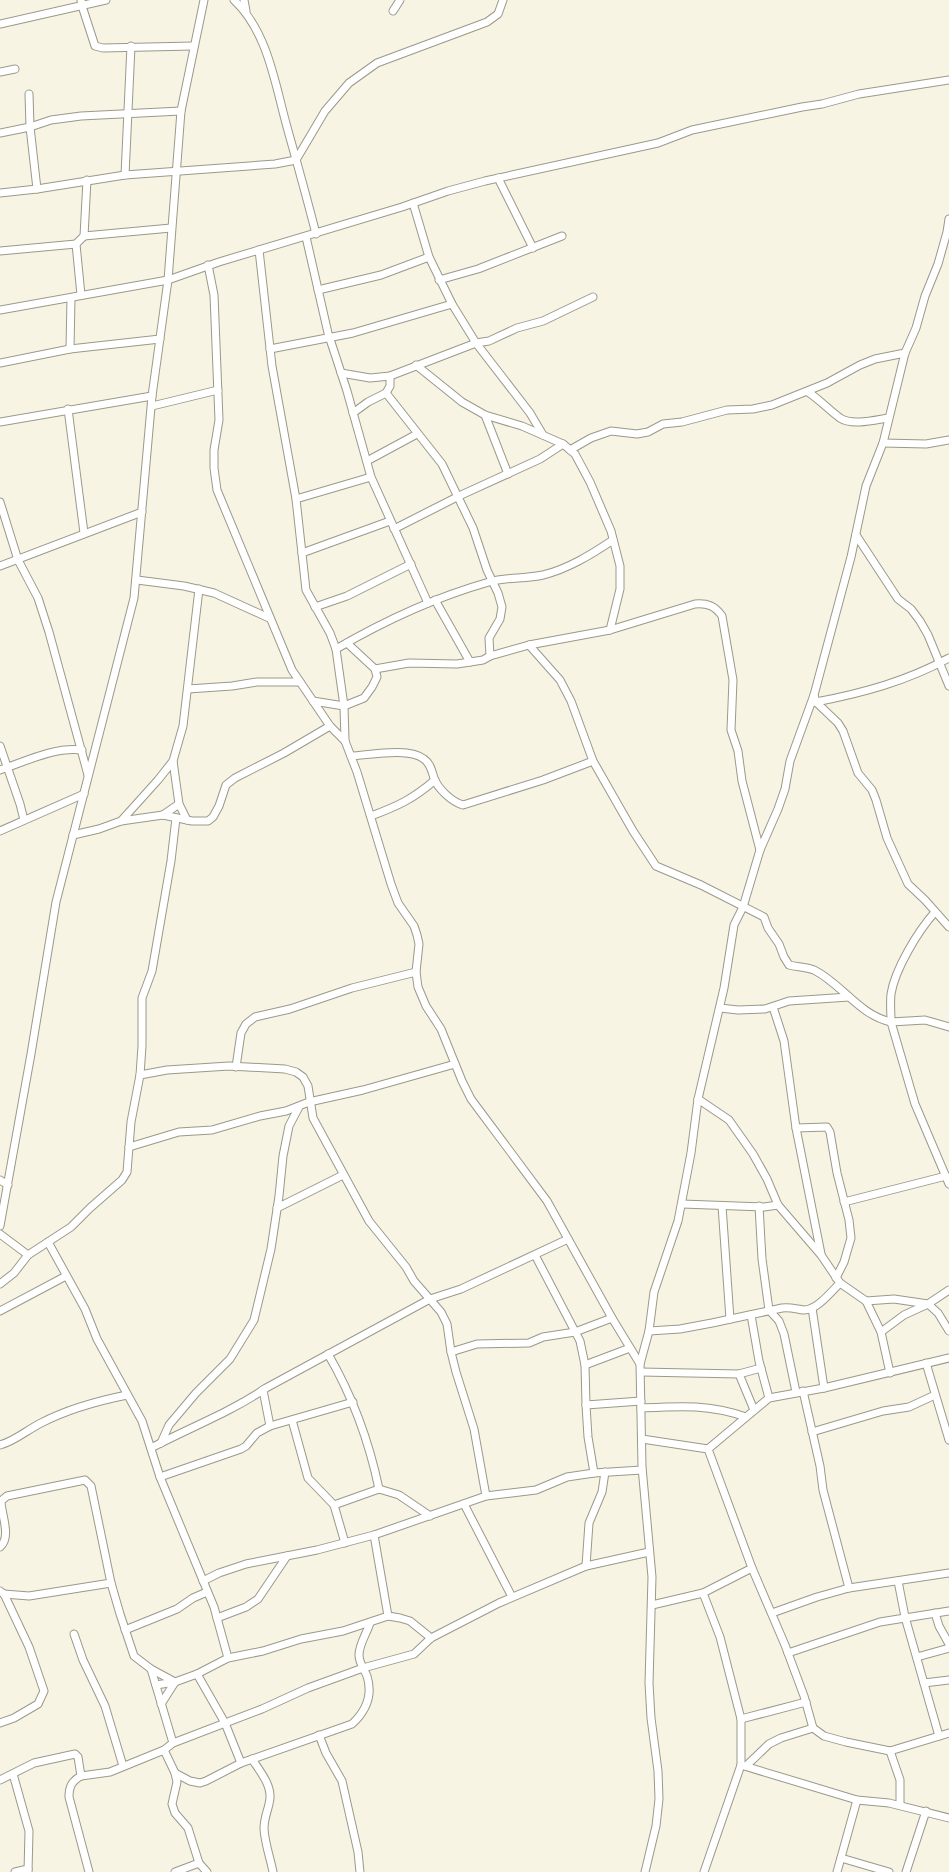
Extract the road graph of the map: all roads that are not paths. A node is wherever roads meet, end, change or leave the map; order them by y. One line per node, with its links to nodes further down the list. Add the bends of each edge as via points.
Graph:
1 (106, 0): 7 (street)
2 (204, 0): 12 (street)
3 (234, 0): 8 (street)
4 (244, 0): 8 (street)
5 (400, 0): 9 (street)
6 (503, 0): 21 (street, via 498,14 487,22 377,62 349,83 324,112)
7 (82, 3): 10 (street); 11 (street, via 95,46)
8 (246, 11): 21 (street, via 261,38)
9 (393, 11)
10 (0, 24)
11 (131, 46): 12 (street); 18 (street)
12 (194, 46): 17 (street)
13 (15, 69): 14 (street)
14 (0, 72)
15 (949, 80): 24 (street, via 859,94 692,130 658,143)
16 (29, 94): 19 (street)
17 (181, 111): 18 (street); 22 (street)
18 (128, 113): 19 (street, via 59,119); 23 (street)
19 (30, 127): 20 (street); 26 (street)
20 (0, 133)
21 (296, 160): 22 (street, via 275,164); 31 (street)
22 (176, 170): 23 (street); 30 (street)
23 (125, 175): 25 (street)
24 (498, 178): 28 (street, via 448,191); 36 (street)
25 (87, 180): 26 (street); 32 (street)
26 (37, 190): 27 (street)
27 (0, 193)
28 (413, 204): 31 (street); 39 (street)
29 (949, 219): 54 (street, via 938,264)
30 (171, 228): 32 (street); 41 (street)
31 (316, 234): 34 (street)
32 (84, 236): 35 (street)
33 (562, 236): 36 (street)
34 (306, 237): 37 (street); 43 (street)
35 (76, 244): 38 (street); 44 (street)
36 (533, 248): 42 (street, via 478,269)
37 (259, 250): 40 (street); 52 (street)
38 (0, 251)
39 (430, 257): 42 (street); 43 (street, via 381,275)
40 (208, 265): 41 (street); 59 (street, via 214,295)
41 (168, 280): 44 (street); 50 (street)
42 (439, 280): 47 (street)
43 (318, 290): 49 (street)
44 (81, 295): 46 (street)
45 (593, 297): 51 (street, via 543,321 517,328 489,341)
46 (71, 298): 48 (street); 53 (street)
47 (452, 304): 49 (street); 51 (street)
48 (0, 310)
49 (330, 338): 52 (street); 57 (street)
50 (160, 339): 53 (street); 62 (street)
51 (476, 343): 56 (street); 70 (street, via 530,413)
52 (270, 348): 79 (street)
53 (70, 349): 55 (street)
54 (905, 353): 60 (street, via 860,365); 67 (street)
55 (0, 363)
56 (416, 365): 58 (street); 66 (street, via 462,402)
57 (341, 373): 58 (street, via 370,378); 65 (street)
58 (390, 376): 61 (street, via 390,386)
59 (218, 390): 63 (street); 97 (street, via 219,420 214,450 217,490)
60 (808, 392): 67 (street, via 847,421); 74 (street, via 772,405 727,410 702,418 663,424 648,432 637,434 611,431 591,438)
61 (386, 393): 65 (street); 69 (street)
62 (152, 396): 63 (street); 64 (street)
63 (152, 406): 81 (street)
64 (68, 409): 68 (street); 85 (street)
65 (353, 413): 75 (street)
66 (485, 415): 70 (street); 76 (street)
67 (888, 418): 72 (street)
68 (0, 422)
69 (417, 434): 75 (street); 78 (street, via 442,464)
70 (543, 435): 73 (street)
71 (949, 440): 72 (street, via 926,444)
72 (883, 443): 86 (street, via 866,486)
73 (563, 444): 74 (street); 76 (street, via 540,459)
74 (570, 450): 87 (street, via 575,454 590,482)
75 (367, 462): 77 (street)
76 (508, 474): 78 (street)
77 (371, 477): 79 (street); 83 (street)
78 (459, 496): 84 (street); 93 (street)
79 (296, 499): 88 (street)
80 (0, 502): 82 (street)
81 (142, 512): 85 (street); 92 (street)
82 (3, 518): 89 (street)
83 (390, 521): 84 (street); 88 (street)
84 (394, 529): 90 (street)
85 (84, 533): 89 (street)
86 (856, 535): 105 (street, via 898,599 920,621); 110 (street)
87 (613, 540): 93 (street, via 577,562 544,575); 98 (street, via 620,566 620,589)
88 (302, 553): 96 (street, via 306,590)
89 (18, 560): 91 (street); 116 (street, via 38,598)
90 (411, 564): 95 (street); 96 (street, via 346,596)
91 (0, 566)
92 (137, 580): 94 (street); 122 (street, via 127,630)
93 (491, 581): 95 (street, via 454,592); 102 (street, via 502,607 500,619 489,638)
94 (199, 589): 97 (street, via 230,599); 109 (street)
95 (432, 602): 99 (street); 104 (street)
96 (315, 607): 101 (street)
97 (269, 618): 107 (street)
98 (610, 630): 100 (street); 134 (street, via 696,604 705,603 717,608 722,616 733,680 731,730)
99 (347, 643): 101 (street); 106 (street)
100 (529, 645): 102 (street); 119 (street, via 560,680 571,701)
101 (336, 649): 112 (street)
102 (490, 656): 104 (street)
103 (949, 658): 105 (street)
104 (470, 662): 106 (street, via 409,663)
105 (939, 664): 108 (street); 110 (street, via 893,684)
106 (375, 669): 112 (street, via 377,676 364,698)
107 (300, 682): 109 (street, via 257,682); 111 (street)
108 (949, 686)
109 (188, 689): 118 (street, via 183,726)
110 (815, 699): 134 (street, via 790,761 781,803); 136 (street, via 843,731 858,773 872,790 887,838 908,884)
111 (313, 701): 112 (street); 113 (street)
112 (344, 706): 114 (street)
113 (330, 726): 114 (street); 130 (street, via 226,785 219,806 208,821)
114 (345, 741): 117 (street)
115 (0, 746): 120 (street)
116 (82, 750): 120 (street, via 69,748 54,751); 122 (street)
117 (351, 756): 123 (street, via 413,754 425,759 432,769); 127 (street)
118 (173, 761): 125 (street); 131 (street)
119 (594, 761): 123 (street, via 463,805 449,797); 135 (street, via 633,831 656,866)
120 (8, 767): 121 (street); 129 (street)
121 (0, 770)
122 (89, 776): 124 (street)
123 (435, 780): 127 (street, via 417,795)
124 (84, 794): 129 (street); 133 (street)
125 (179, 804): 126 (street); 130 (street)
126 (163, 815): 128 (street); 131 (street)
127 (371, 816): 138 (street, via 398,903 417,934 419,944)
128 (176, 818): 130 (street); 146 (street, via 152,971 142,998)
129 (24, 820): 132 (street)
130 (187, 820)
131 (121, 821): 133 (street)
132 (0, 831)
133 (73, 835): 156 (street, via 56,902)
134 (760, 850): 135 (street)
135 (743, 906): 139 (street, via 764,917 789,965 813,970); 141 (street, via 734,925)
136 (935, 912): 137 (street); 142 (street, via 921,927 904,956 891,995)
137 (949, 927)
138 (416, 972): 144 (street, via 421,996 441,1029); 145 (street, via 255,1017 246,1024 242,1033)
139 (849, 997): 140 (street, via 794,1000); 142 (street, via 868,1012)
140 (773, 1007): 141 (street, via 743,1010); 150 (street, via 784,1041)
141 (720, 1008): 147 (street)
142 (891, 1022): 143 (street, via 925,1020); 153 (street, via 915,1104)
143 (949, 1027)
144 (455, 1064): 148 (street); 165 (street, via 471,1098 536,1185)
145 (236, 1067): 146 (street, via 167,1070); 148 (street, via 285,1069 296,1072 303,1077 308,1086)
146 (140, 1075): 151 (street, via 130,1122)
147 (698, 1100): 158 (street); 159 (street, via 729,1120 767,1179)
148 (309, 1102): 149 (street); 152 (street, via 313,1118)
149 (299, 1107): 151 (street, via 212,1130 179,1132); 162 (street, via 289,1126)
150 (796, 1128): 157 (street, via 829,1129); 167 (street)
151 (129, 1147): 166 (street, via 127,1172 122,1180 71,1227)
152 (343, 1175): 162 (street); 174 (street, via 369,1221)
153 (946, 1176): 155 (street); 157 (street)
154 (0, 1180): 156 (street)
155 (949, 1184)
156 (8, 1185): 163 (street)
157 (844, 1202): 171 (street, via 851,1238)
158 (682, 1204): 160 (street); 183 (street, via 654,1292)
159 (778, 1205): 161 (street); 167 (street)
160 (722, 1206): 161 (street); 182 (street)
161 (759, 1206): 178 (street, via 762,1259)
162 (277, 1208): 216 (street, via 254,1320 230,1359 169,1425)
163 (0, 1226)
164 (0, 1234): 168 (street)
165 (568, 1238): 169 (street); 181 (street)
166 (48, 1242): 168 (street); 170 (street)
167 (821, 1254): 171 (street)
168 (28, 1255): 172 (street)
169 (535, 1255): 174 (street, via 461,1289); 185 (street)
170 (66, 1276): 179 (street); 201 (street)
171 (838, 1280): 175 (street); 177 (street)
172 (0, 1284)
173 (949, 1290): 176 (street)
174 (430, 1299): 188 (street, via 447,1324); 189 (street)
175 (866, 1301): 176 (street, via 894,1299); 186 (street)
176 (928, 1304): 184 (street, via 938,1313); 186 (street, via 904,1314)
177 (812, 1308): 178 (street, via 806,1310 790,1307); 198 (street)
178 (769, 1310): 180 (street); 200 (street, via 779,1321 784,1334)
179 (0, 1311)
180 (751, 1315): 182 (street); 194 (street)
181 (612, 1318): 185 (street); 187 (street)
182 (730, 1319): 183 (street)
183 (650, 1331): 192 (street)
184 (949, 1331)
185 (576, 1332): 188 (street, via 543,1337 529,1343 477,1344); 193 (street)
186 (881, 1332): 196 (street)
187 (630, 1348): 192 (street); 193 (street)
188 (451, 1352): 225 (street, via 474,1429)
189 (328, 1354): 199 (street); 204 (street)
190 (949, 1358): 191 (street)
191 (926, 1363): 196 (street); 202 (street)
192 (640, 1364): 195 (street)
193 (585, 1365): 205 (street)
194 (761, 1368): 197 (street); 203 (street)
195 (641, 1372): 197 (street); 206 (street)
196 (890, 1373): 198 (street)
197 (739, 1374): 208 (street)
198 (824, 1388): 200 (street)
199 (263, 1390): 212 (street); 216 (street, via 245,1402)
200 (800, 1392): 203 (street); 213 (street)
201 (127, 1395): 217 (street, via 71,1409); 218 (street, via 142,1421)
202 (935, 1395): 209 (street); 213 (street, via 909,1407 883,1411)
203 (769, 1398): 208 (street)
204 (353, 1402): 211 (street); 224 (street, via 373,1460)
205 (586, 1405): 206 (street); 222 (street)
206 (641, 1405): 210 (street, via 698,1406 725,1410); 214 (street)
207 (949, 1409): 209 (street)
208 (754, 1410): 210 (street)
209 (942, 1412): 215 (street)
210 (746, 1417): 219 (street)
211 (292, 1420): 212 (street); 227 (street, via 308,1478)
212 (270, 1426): 223 (street, via 257,1433 241,1449)
213 (812, 1432): 240 (street, via 829,1517)
214 (642, 1439): 219 (street); 220 (street)
215 (949, 1440)
216 (161, 1443): 218 (street)
217 (0, 1445)
218 (151, 1448): 223 (street)
219 (708, 1448): 235 (street)
220 (642, 1470): 221 (street); 232 (street)
221 (605, 1472): 222 (street); 234 (street, via 602,1492 589,1522)
222 (594, 1473): 225 (street, via 567,1477 536,1490)
223 (160, 1477): 237 (street)
224 (379, 1489): 227 (street); 228 (street, via 399,1495)
225 (486, 1496): 226 (street)
226 (464, 1504): 228 (street); 244 (street)
227 (334, 1505): 230 (street)
228 (430, 1516): 229 (street)
229 (374, 1535): 230 (street); 250 (street)
230 (345, 1543): 233 (street)
231 (0, 1548): 239 (street, via 4,1545 6,1532 1,1501 7,1496 85,1480 91,1486)
232 (649, 1552): 234 (street); 245 (street)
233 (287, 1556): 237 (street, via 246,1564); 253 (street, via 258,1599 246,1607)
234 (586, 1566): 244 (street)
235 (752, 1568): 243 (street); 248 (street)
236 (949, 1573): 238 (street)
237 (203, 1581): 242 (street)
238 (898, 1581): 240 (street); 246 (street)
239 (111, 1583): 241 (street, via 28,1596); 255 (street)
240 (849, 1588): 248 (street)
241 (2, 1592): 273 (street, via 28,1647 44,1691 38,1704)
242 (207, 1592): 253 (street); 255 (street, via 177,1609)
243 (703, 1593): 245 (street); 272 (street, via 720,1636)
244 (512, 1597): 257 (street)
245 (652, 1606): 303 (street, via 649,1683 659,1799 656,1826)
246 (903, 1606): 251 (street); 252 (street)
247 (949, 1612): 249 (street)
248 (772, 1613): 260 (street)
249 (935, 1613): 251 (street); 258 (street)
250 (388, 1616): 254 (street); 257 (street, via 410,1621)
251 (915, 1616): 252 (street)
252 (905, 1617): 260 (street, via 880,1622); 261 (street)
253 (217, 1618): 262 (street)
254 (370, 1623): 262 (street); 263 (street, via 360,1649 359,1658)
255 (126, 1630): 264 (street, via 134,1656)
256 (74, 1634): 284 (street, via 104,1706)
257 (431, 1638): 263 (street, via 414,1654)
258 (949, 1644)
259 (949, 1648): 261 (street)
260 (788, 1652): 270 (street)
261 (916, 1657): 268 (street)
262 (228, 1658): 265 (street)
263 (363, 1668): 274 (street); 277 (street, via 369,1687 368,1702 361,1716 352,1724)
264 (151, 1669): 267 (street); 269 (street)
265 (197, 1674): 267 (street); 274 (street)
266 (949, 1680): 268 (street)
267 (175, 1682): 269 (street); 271 (street)
268 (924, 1683): 278 (street)
269 (156, 1686): 271 (street)
270 (806, 1702): 272 (street); 275 (street)
271 (161, 1704): 279 (street)
272 (740, 1719): 285 (street)
273 (0, 1723)
274 (225, 1723): 279 (street); 283 (street)
275 (813, 1728): 281 (street, via 824,1736); 285 (street, via 769,1744)
276 (949, 1733): 278 (street)
277 (319, 1735): 282 (street); 302 (street, via 342,1781)
278 (938, 1736): 281 (street)
279 (173, 1743): 280 (street)
280 (164, 1750): 284 (street); 286 (street)
281 (890, 1751): 291 (street, via 900,1780)
282 (252, 1759): 283 (street); 301 (street, via 269,1789 270,1799 264,1817 264,1830)
283 (241, 1763): 286 (street, via 200,1782 190,1781)
284 (123, 1766): 288 (street, via 110,1772)
285 (743, 1766): 290 (street); 304 (street)
286 (175, 1773): 295 (street, via 177,1789 172,1804 175,1813 188,1828)
287 (13, 1774): 288 (street, via 34,1763 75,1754 78,1756); 289 (street); 296 (street, via 29,1831)
288 (82, 1776): 298 (street, via 73,1781 69,1797)
289 (0, 1780)
290 (857, 1800): 291 (street); 294 (street)
291 (900, 1805): 292 (street)
292 (926, 1811): 293 (street); 307 (street)
293 (949, 1818)
294 (841, 1858): 305 (street); 306 (street)
295 (199, 1863): 299 (street); 300 (street)
296 (28, 1870): 297 (street)
297 (15, 1872)
298 (89, 1872)
299 (175, 1872)
300 (207, 1872)
301 (273, 1872)
302 (360, 1872)
303 (645, 1872)
304 (704, 1872)
305 (837, 1872)
306 (889, 1872)
307 (906, 1872)

